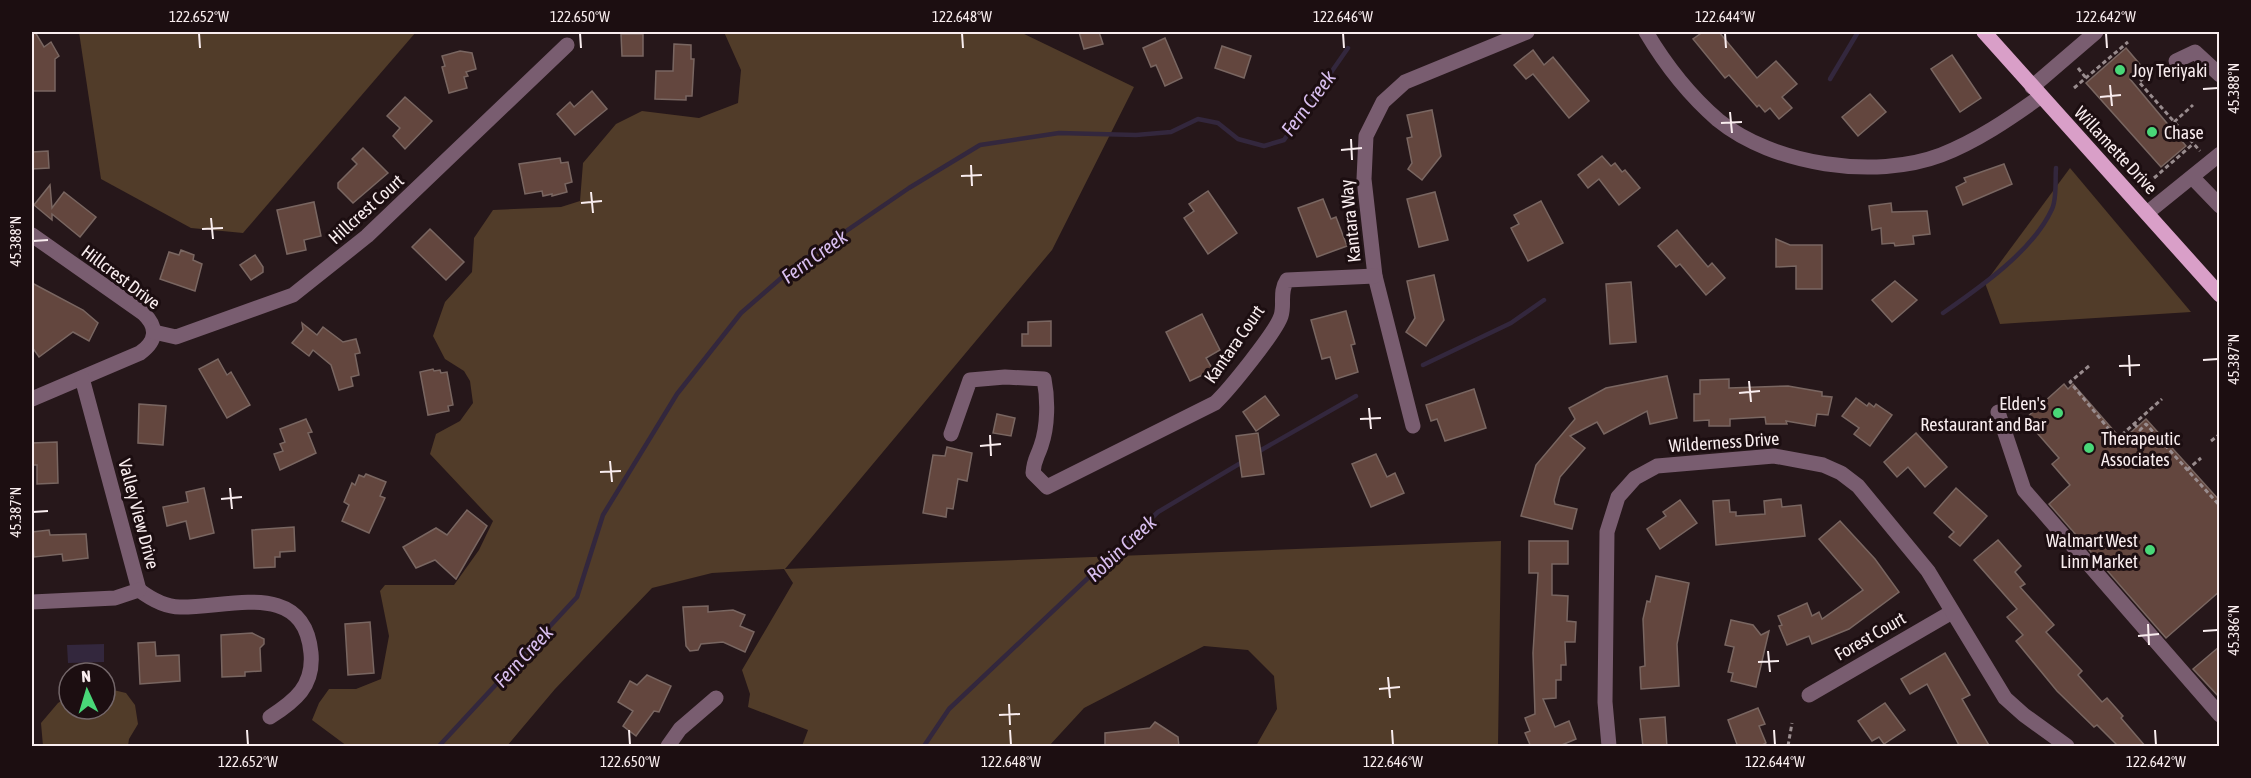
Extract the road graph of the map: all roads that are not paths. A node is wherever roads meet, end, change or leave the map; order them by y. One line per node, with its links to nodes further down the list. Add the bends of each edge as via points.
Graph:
1 (1527, 32): 14 (street, Kantara Way, via 1428,70 1405,82 1383,102 1366,136 1364,179)
2 (1646, 32): 8 (street, via 1678,79 1719,120 1770,148 1827,164 1890,165 1941,155 1995,128)
3 (1984, 32): 8 (main road, Willamette Drive)
4 (2096, 32): 8 (street)
5 (567, 45): 16 (street, Hillcrest Court, via 367,236 293,295 176,337)
6 (2176, 61): 7 (street, via 2195,52)
7 (2220, 75)
8 (2036, 92): 12 (main road, Willamette Drive)
9 (2214, 157): 10 (street)
10 (2193, 178): 11 (street); 12 (street)
11 (2220, 207)
12 (2147, 213): 15 (main road, Willamette Drive)
13 (32, 235): 16 (street, Hillcrest Drive, via 143,314 152,322)
14 (1375, 276): 20 (street, Kantara Way); 21 (street, Kantara Court, via 1287,280 1282,287 1281,317 1215,403 1047,487 1033,473 1041,447 1047,397 1044,379 970,380)
15 (2220, 295)
16 (154, 332): 17 (street, Hillcrest Drive, via 150,345 140,353)
17 (82, 378): 18 (street, Hillcrest Drive); 22 (street, Valley View Drive)
18 (32, 399)
19 (1998, 412): 27 (street, via 2024,490)
20 (1413, 426)
21 (951, 434)
22 (139, 590): 23 (street, Valley View Drive, via 115,598); 28 (street, via 162,603 180,607 271,602 296,618 309,637 309,681 304,690)
23 (32, 602)
24 (1952, 612): 25 (street, Forest Court); 30 (street, Wilderness Drive, via 1928,571 1886,518 1858,486 1836,470 1774,456 1657,466 1625,487 1609,521 1605,702); 31 (street, Wilderness Drive, via 2006,698)
25 (1809, 695)
26 (716, 698): 29 (street, via 680,729)
27 (2220, 714)
28 (270, 717)
29 (668, 747)
30 (1609, 747)
31 (2067, 747)

